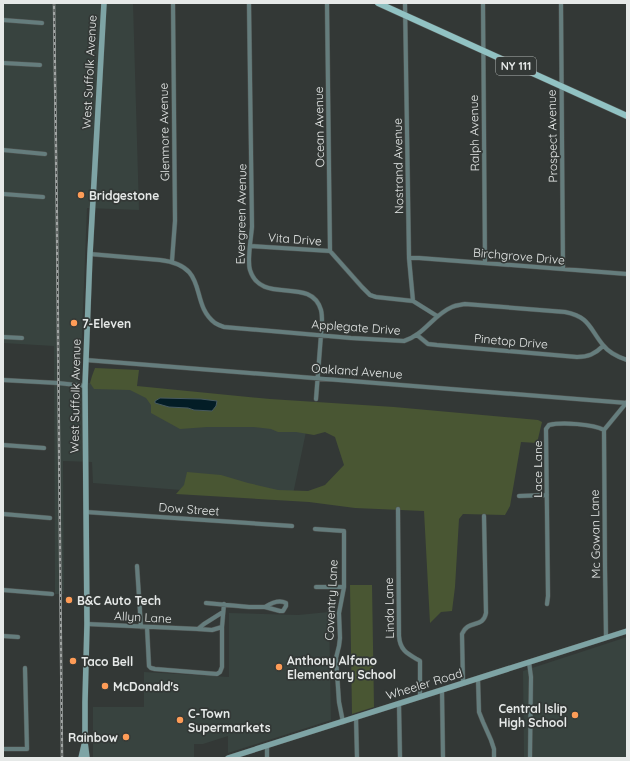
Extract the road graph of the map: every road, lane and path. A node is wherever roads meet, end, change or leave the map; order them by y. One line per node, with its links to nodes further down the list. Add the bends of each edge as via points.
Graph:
1 (104, 3): 23 (main road, West Suffolk Avenue)
2 (173, 3): 25 (street, Glenmore Avenue, via 175,221)
3 (249, 3): 21 (street, Evergreen Avenue, via 252,193)
4 (327, 3): 22 (street, Ocean Avenue)
5 (378, 3): 9 (main road, NY 111)
6 (405, 3): 9 (street, Nostrand Avenue)
7 (483, 3): 12 (street, Ralph Avenue)
8 (560, 3): 15 (street, Prospect Avenue)
9 (405, 15): 12 (main road, NY 111); 24 (street, Nostrand Avenue)
10 (3, 20): 11 (street)
11 (42, 23)
12 (483, 51): 15 (main road, NY 111); 26 (street, Ralph Avenue)
13 (3, 63): 14 (street)
14 (40, 66)
15 (561, 86): 16 (main road, NY 111); 27 (street, Prospect Avenue)
16 (627, 116)
17 (3, 150): 18 (street)
18 (45, 154)
19 (3, 194): 20 (street)
20 (43, 197)
21 (250, 246): 22 (street, Vita Drive); 31 (street, Evergreen Avenue, via 250,269 258,283 274,289 307,293 319,304 322,311)
22 (330, 251): 29 (street, Vita Drive, via 370,295)
23 (90, 254): 25 (street, Applegate Drive); 36 (main road, West Suffolk Avenue)
24 (409, 258): 26 (street, Birchgrove Drive); 29 (street, Nostrand Avenue)
25 (172, 261): 31 (street, Applegate Drive, via 189,271 208,315 224,327)
26 (485, 263): 27 (street, Birchgrove Drive)
27 (563, 269): 28 (street, Birchgrove Drive)
28 (627, 274)
29 (413, 301): 30 (street)
30 (437, 316): 32 (street, Applegate Drive); 35 (street, Applegate Drive, via 454,306 465,304 565,312 580,317 592,327)
31 (322, 335): 32 (street, Applegate Drive, via 404,341); 38 (street, Evergreen Avenue)
32 (417, 335): 35 (street, Pinetop Drive, via 428,344 577,357 592,355)
33 (3, 336): 34 (street)
34 (22, 338)
35 (603, 346): 37 (street, Applegate Drive, via 611,353)
36 (86, 360): 38 (street, Oakland Avenue); 40 (main road, West Suffolk Avenue)
37 (627, 360)
38 (318, 378): 41 (street, Evergreen Avenue); 42 (street, Oakland Avenue)
39 (3, 380): 40 (street)
40 (85, 386): 49 (main road, West Suffolk Avenue)
41 (316, 399)
42 (627, 402): 43 (street)
43 (604, 430): 46 (street, Lace Lane, via 598,427 558,423 549,425 546,429); 73 (street, Mc Gowan Lane)
44 (3, 445): 45 (street)
45 (44, 448)
46 (547, 495): 47 (street); 62 (street, Lace Lane)
47 (519, 496)
48 (398, 509): 79 (street, Linda Lane, via 399,636 403,649 420,661)
49 (86, 512): 53 (street, Dow Street); 65 (main road, West Suffolk Avenue)
50 (3, 514): 52 (street)
51 (484, 516): 77 (street, via 486,613 480,622 464,628 462,634)
52 (50, 518)
53 (292, 526)
54 (315, 529): 57 (street, Coventry Lane, via 344,531)
55 (137, 566): 66 (street)
56 (316, 587): 57 (street)
57 (344, 587): 82 (street, Coventry Lane, via 339,613 340,638 336,658)
58 (3, 590): 59 (street)
59 (52, 594)
60 (206, 603): 61 (street)
61 (224, 604): 63 (street); 64 (street)
62 (547, 604)
63 (265, 607): 63 (street, via 280,611 286,603 272,602)
64 (223, 612): 68 (street); 69 (street)
65 (87, 624): 66 (street, Allyn Lane); 83 (main road, West Suffolk Avenue)
66 (141, 626): 67 (street, Allyn Lane)
67 (147, 627): 68 (street, via 151,668 217,674 222,667); 69 (street, Allyn Lane)
68 (222, 627): 69 (street, Allyn Lane, via 212,630)
69 (198, 629)
70 (627, 631): 73 (main road, Wheeler Road)
71 (3, 636): 72 (street)
72 (18, 637)
73 (606, 637): 74 (main road, Wheeler Road)
74 (528, 662): 76 (main road, Wheeler Road); 94 (street, via 531,677)
75 (25, 668): 85 (street, via 27,749)
76 (478, 679): 77 (main road, Wheeler Road); 93 (street, via 479,712 491,740)
77 (463, 683): 78 (main road, Wheeler Road)
78 (442, 690): 79 (main road, Wheeler Road); 92 (street)
79 (420, 696): 80 (main road, Wheeler Road)
80 (399, 703): 81 (main road, Wheeler Road); 91 (street)
81 (356, 717): 82 (main road, Wheeler Road); 90 (street)
82 (343, 722): 84 (main road, Wheeler Road)
83 (85, 742): 86 (main road, West Suffolk Avenue); 87 (main road, West Suffolk Avenue)
84 (267, 746): 88 (main road, Wheeler Road); 89 (street)
85 (3, 749)
86 (81, 758)
87 (87, 758)
88 (228, 758)
89 (267, 758)
90 (357, 758)
91 (400, 758)
92 (443, 758)
93 (494, 758)
94 (530, 758)

